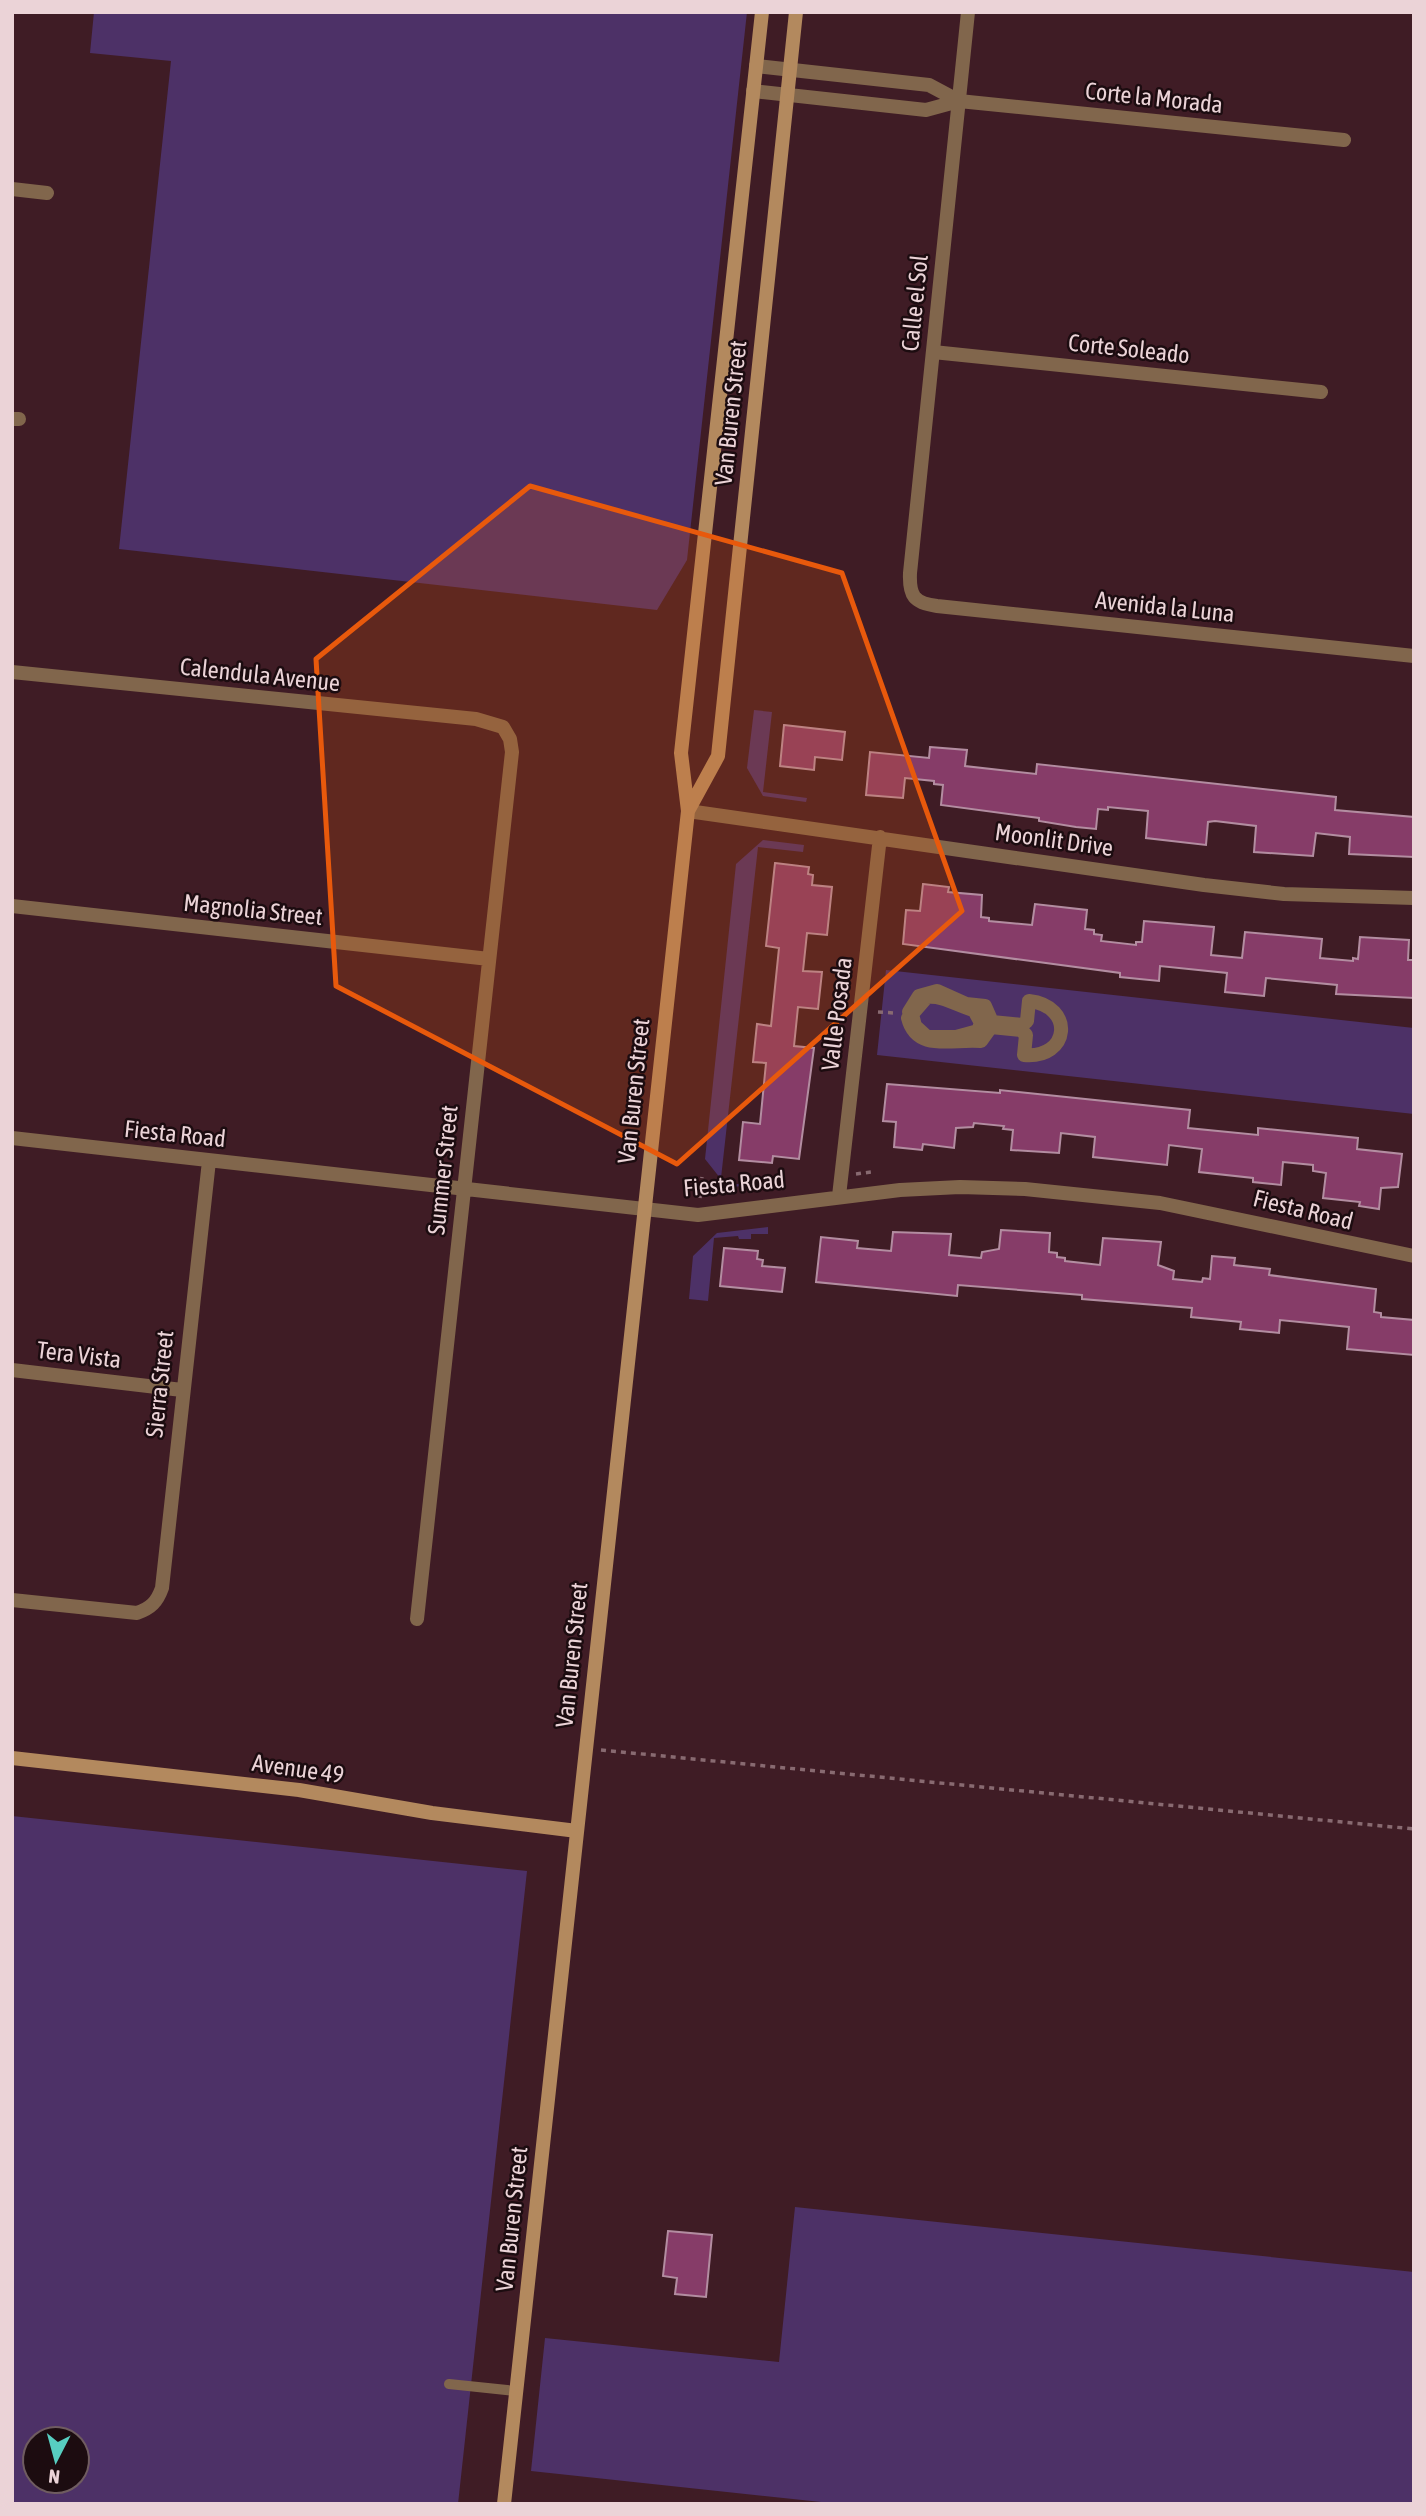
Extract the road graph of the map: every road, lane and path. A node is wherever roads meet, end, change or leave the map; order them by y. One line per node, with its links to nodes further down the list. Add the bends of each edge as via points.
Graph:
1 (762, 12): 4 (street, Van Buren Street)
2 (796, 12): 5 (street, Van Buren Street)
3 (968, 12): 8 (street, Calle el Sol)
4 (756, 66): 5 (street, Corte la Morada); 6 (street, Van Buren Street)
5 (789, 70): 7 (street, Van Buren Street); 8 (street, Corte la Morada, via 929,85)
6 (753, 91): 7 (street, Corte la Morada); 18 (street, Van Buren Street, via 681,753)
7 (786, 95): 8 (street, Corte la Morada, via 926,110); 18 (street, Van Buren Street, via 718,756)
8 (959, 101): 9 (street, Corte la Morada); 12 (street, Calle el Sol)
9 (1344, 140)
10 (12, 189): 11 (street)
11 (47, 192)
12 (933, 352): 13 (street, Corte Soleado); 14 (street, Calle el Sol, via 910,573)
13 (1321, 392)
14 (913, 598): 15 (street, Avenida la Luna, via 937,606)
15 (1414, 656)
16 (12, 672): 17 (street, Calendula Avenue, via 476,719)
17 (503, 727): 22 (street, Summer Street, via 512,752)
18 (688, 811): 19 (street, Moonlit Drive); 28 (street, Van Buren Street)
19 (880, 837): 20 (street, Moonlit Drive, via 1204,886); 27 (street, Valle Posada)
20 (1414, 898)
21 (12, 906): 22 (street, Magnolia Street)
22 (489, 959): 26 (street, Summer Street)
23 (967, 1008): 23 (street, via 935,996 909,1012 919,996 937,991 966,1004 985,1006 992,1021 1022,1025 1027,1021 1029,1001 1052,1008 1062,1033 1047,1053 1024,1055 1026,1035 1021,1030 991,1027 981,1041 933,1042 918,1036 908,1018 913,1018 927,1037 971,1035 981,1023 979,1015)
24 (12, 1138): 25 (street, Fiesta Road)
25 (209, 1161): 26 (street, Fiesta Road); 31 (street, Sierra Street)
26 (464, 1189): 28 (street, Fiesta Road); 33 (street, Summer Street)
27 (839, 1196): 28 (street, Fiesta Road, via 698,1215); 29 (street, Fiesta Road, via 960,1187 1090,1195 1228,1215)
28 (643, 1209): 34 (street, Van Buren Street)
29 (1414, 1256)
30 (12, 1370): 31 (street, Tera Vista)
31 (182, 1390): 32 (street, Sierra Street, via 158,1599 148,1609 124,1613)
32 (12, 1600)
33 (417, 1619)
34 (585, 1748): 36 (path); 37 (street, Van Buren Street)
35 (12, 1758): 37 (street, Avenue 49, via 299,1790)
36 (1414, 1829)
37 (577, 1831): 39 (street, Van Buren Street)
38 (449, 2384): 39 (lane)
39 (516, 2391): 40 (street, Van Buren Street)
40 (504, 2504)

